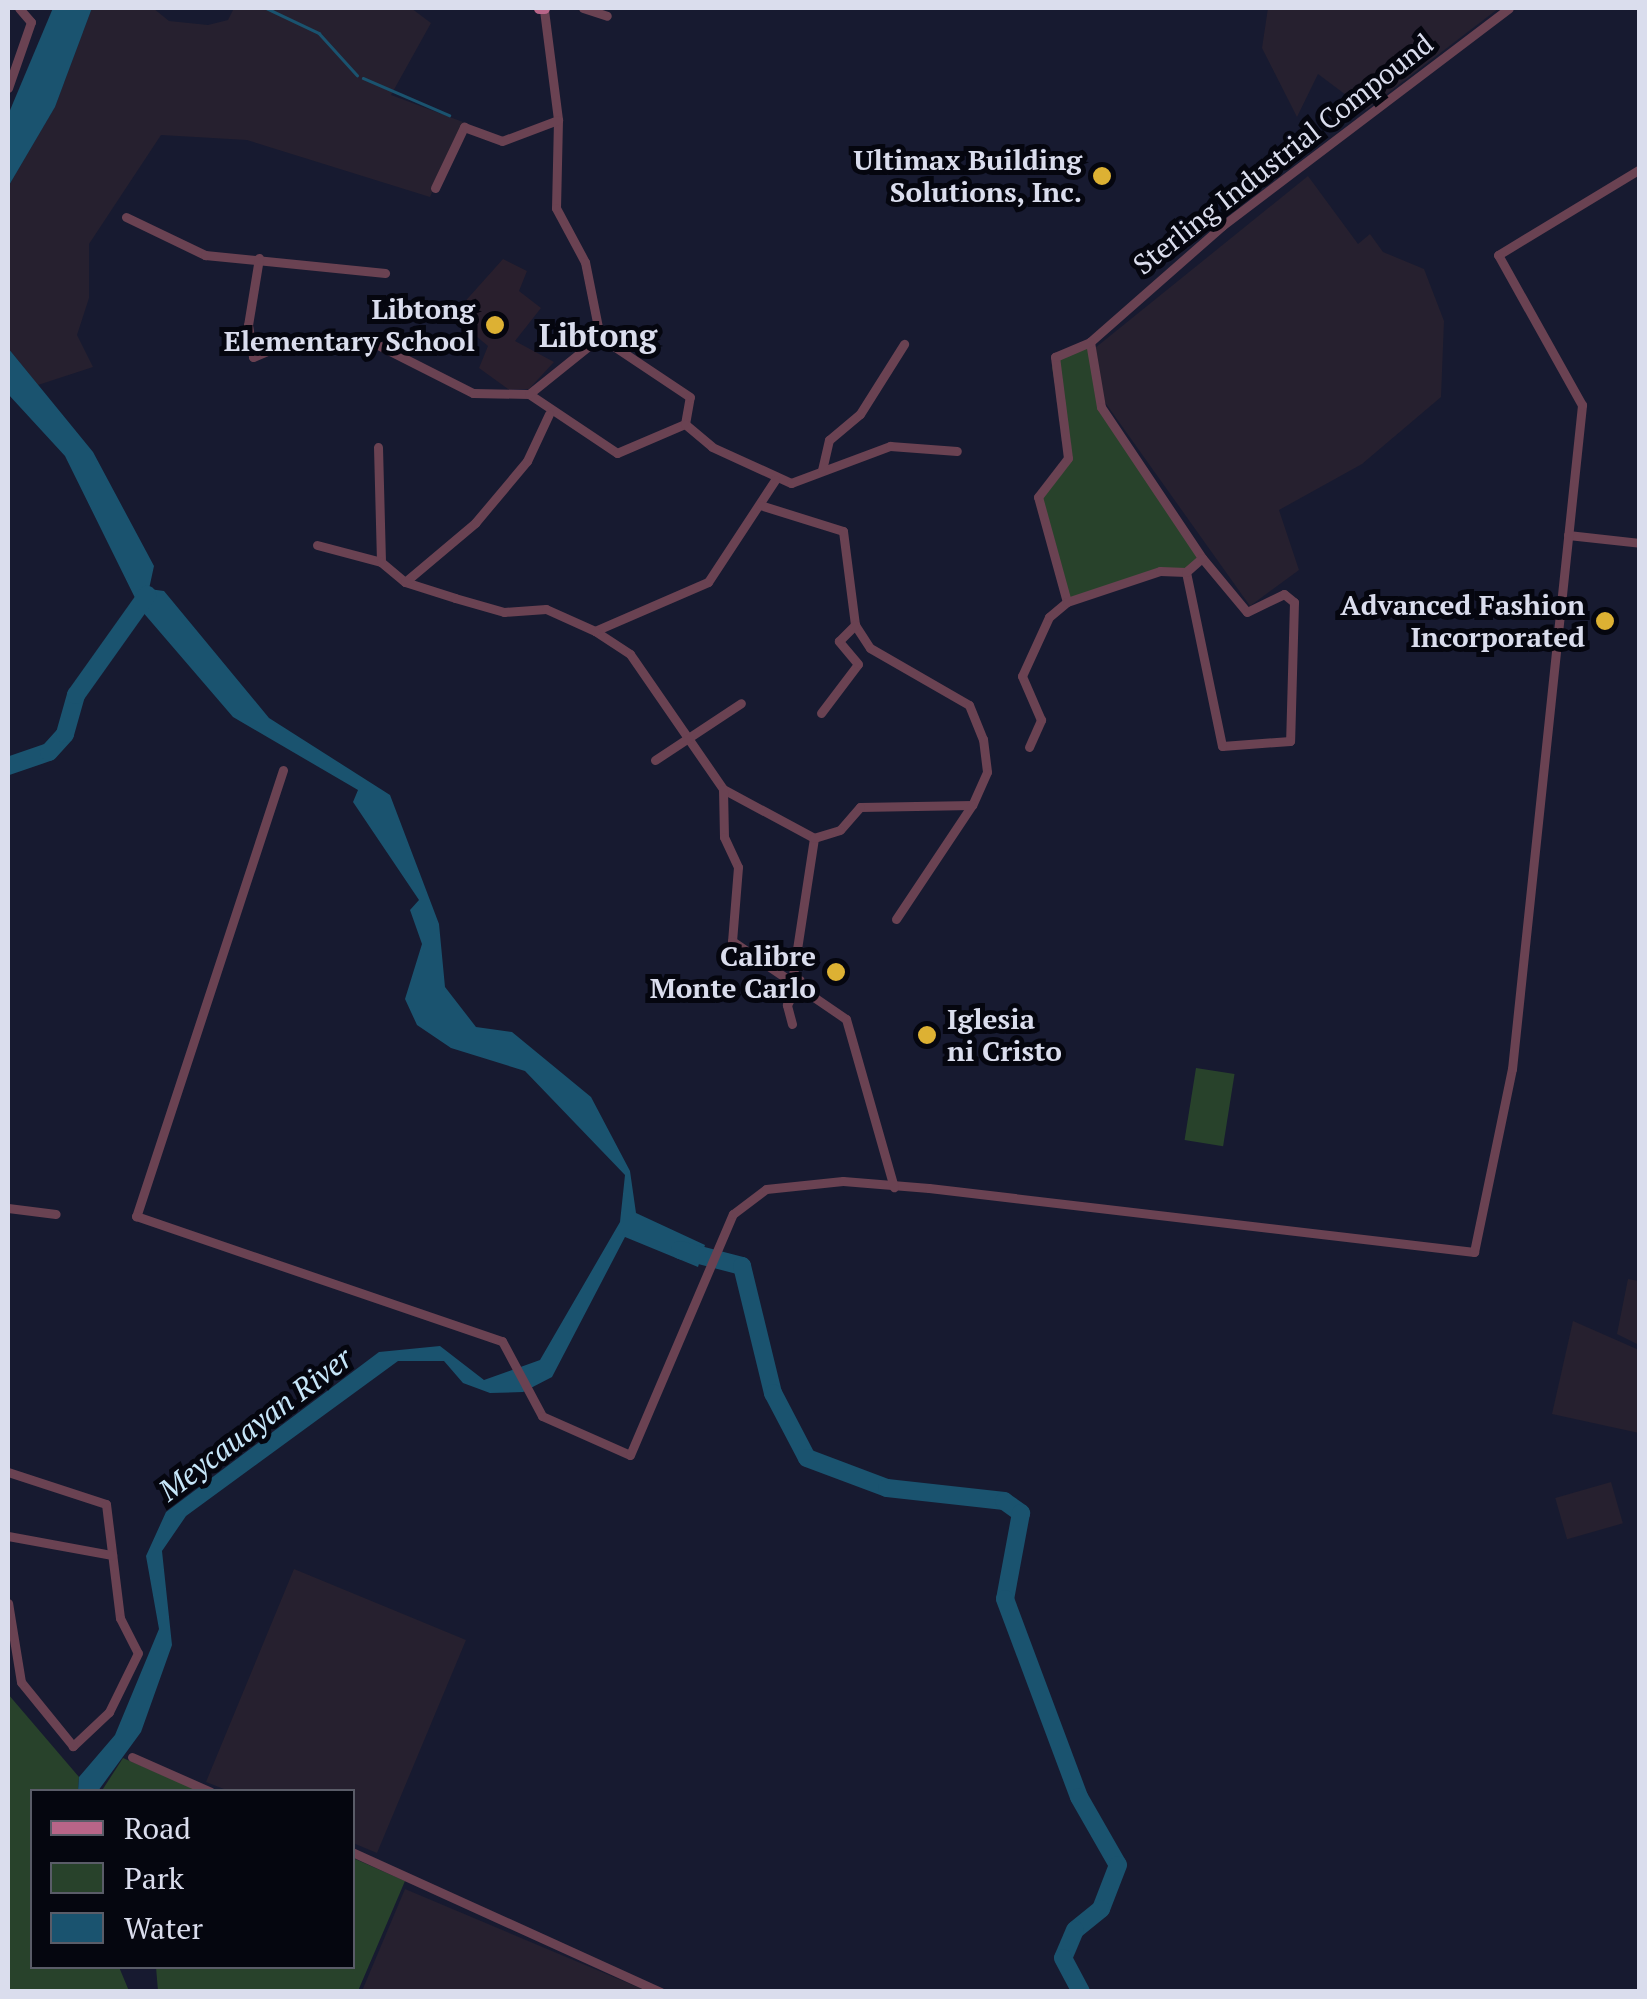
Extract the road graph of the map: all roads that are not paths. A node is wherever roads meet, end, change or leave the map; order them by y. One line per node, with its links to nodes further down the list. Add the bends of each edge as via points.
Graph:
1 (19, 8): 6 (street, via 31,22)
2 (542, 8): 7 (street)
3 (583, 8): 5 (street)
4 (1509, 8): 14 (street, Sterling Industrial Compound, via 1222,226)
5 (608, 16)
6 (8, 88)
7 (558, 120): 9 (street, via 502,141 464,127); 13 (street, via 556,208 586,262)
8 (1640, 169): 24 (street, via 1498,256 1582,405)
9 (435, 188)
10 (126, 217): 11 (street, via 205,255)
11 (259, 258): 12 (street); 16 (street, via 248,325 253,357 288,342 359,341 473,393)
12 (385, 274)
13 (600, 338): 16 (street); 18 (street, via 690,397)
14 (1090, 342): 27 (street, via 1101,407); 31 (street, Sterling Industrial Compound, via 1055,357 1068,458 1038,497)
15 (904, 344): 21 (street, via 860,414 822,450)
16 (528, 394): 17 (street)
17 (549, 414): 18 (street, via 617,453); 30 (street, via 527,461 475,524)
18 (686, 424): 22 (street)
19 (378, 447): 28 (street)
20 (957, 451): 21 (street, via 890,446)
21 (822, 470): 22 (street)
22 (775, 480): 23 (street)
23 (760, 505): 32 (street, via 843,531); 33 (street, via 708,582)
24 (1568, 535): 25 (street); 46 (street, via 1512,1069 1474,1252)
25 (1640, 543)
26 (317, 545): 28 (street)
27 (1202, 558): 29 (street); 29 (street, via 1247,612 1284,594 1294,602 1290,741 1222,746)
28 (381, 562): 30 (street)
29 (1186, 572): 31 (street, via 1160,571)
30 (405, 582): 33 (street, via 504,612 546,609)
31 (1068, 602): 37 (street, via 1040,631 1022,676 1041,720)
32 (855, 626): 35 (street, via 839,642 858,664); 41 (street, via 880,658 968,704 980,720 987,772)
33 (595, 631): 36 (street, via 630,654)
34 (741, 703): 36 (street)
35 (821, 712)
36 (690, 730): 38 (street); 40 (street)
37 (1029, 748)
38 (655, 760)
39 (283, 770): 46 (street, via 136,1216 502,1341 519,1360 542,1416 630,1455 718,1248 753,1193 843,1181)
40 (723, 790): 42 (street); 44 (street, via 724,837 738,867 732,940)
41 (972, 805): 42 (street, via 860,807 840,830); 43 (street)
42 (814, 838): 44 (street)
43 (896, 920)
44 (797, 978): 45 (street, via 787,1006); 46 (street, via 848,1023)
45 (792, 1024)
46 (894, 1187)
47 (8, 1208): 48 (street)
48 (56, 1214)
49 (8, 1472): 51 (street, via 106,1504)
50 (8, 1536): 51 (street)
51 (112, 1555): 52 (street, via 122,1626 138,1654 109,1712 72,1746 21,1682)
52 (8, 1602)
53 (132, 1757): 54 (street)
54 (205, 1789)
55 (355, 1853): 56 (street)
56 (661, 1992)

